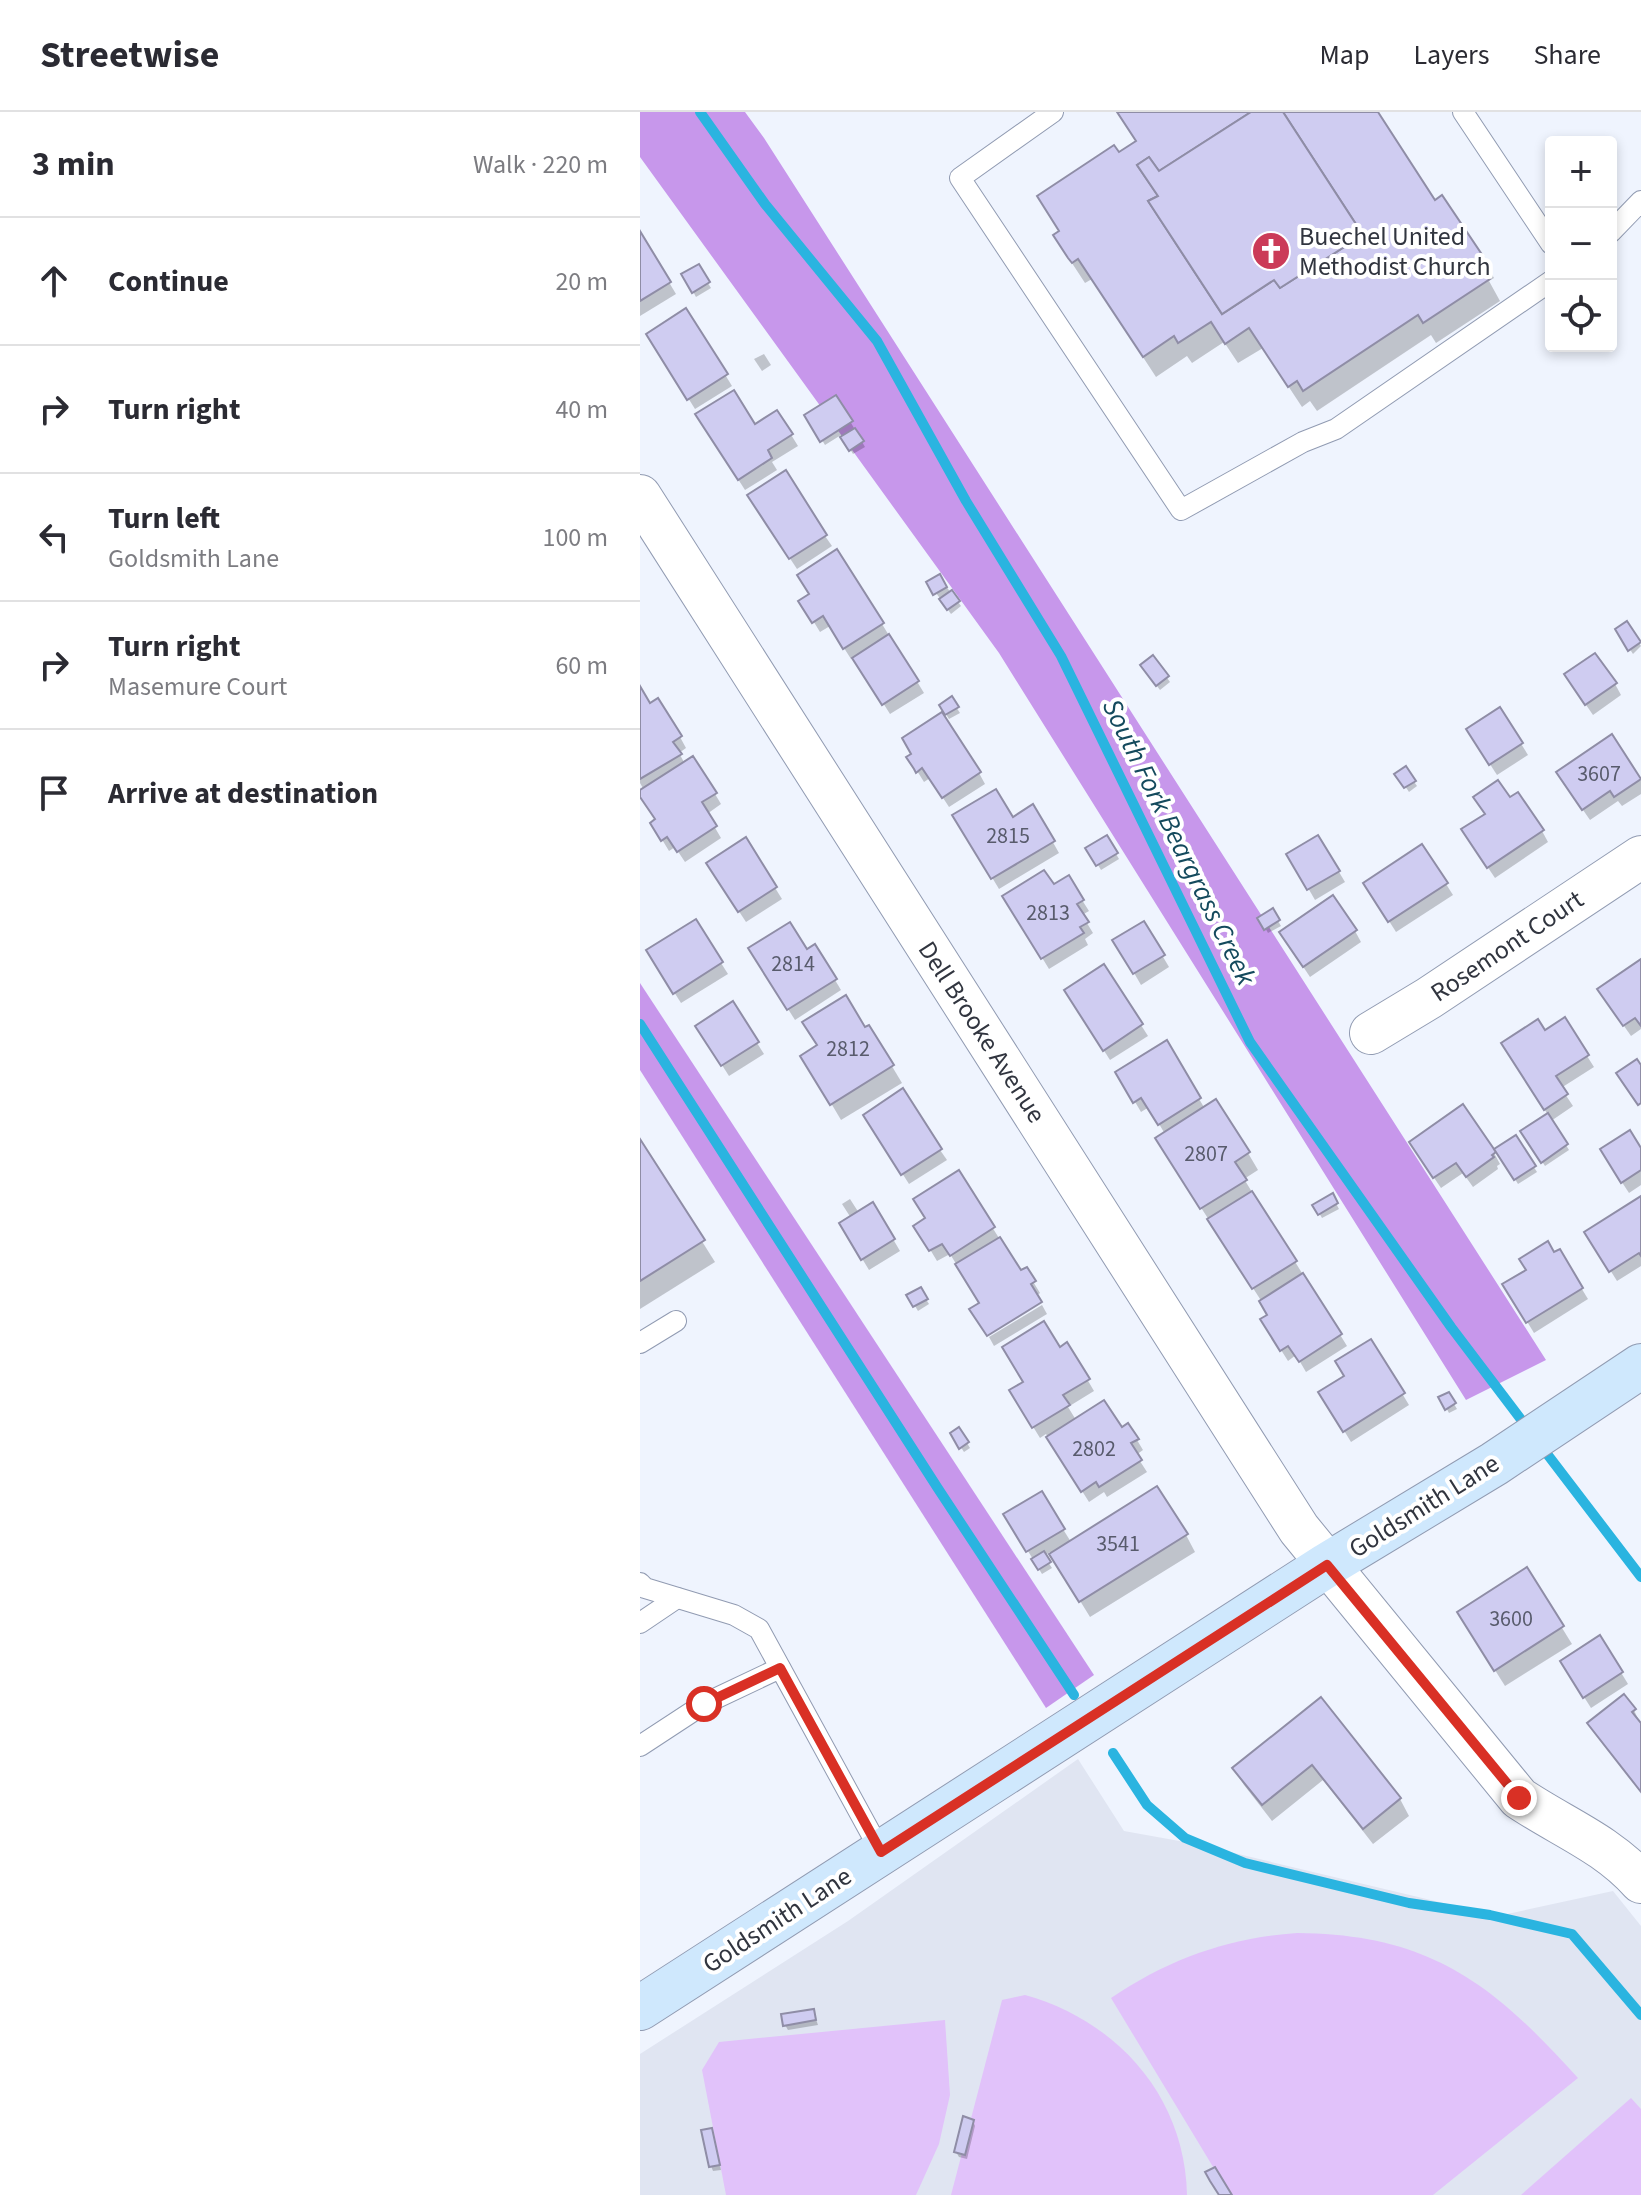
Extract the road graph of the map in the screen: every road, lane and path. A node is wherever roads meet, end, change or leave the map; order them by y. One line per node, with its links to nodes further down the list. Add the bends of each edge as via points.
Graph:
1 (1053, 112): 6 (lane, via 960,178 1181,510 1336,429)
2 (1463, 112): 5 (lane)
3 (1641, 201): 4 (lane)
4 (1617, 226)
5 (1545, 235)
6 (1545, 285)
7 (640, 496): 13 (street, Dell Brooke Avenue, via 1299,1529)
8 (1641, 857): 9 (street, Rosemont Court)
9 (1371, 1033)
10 (676, 1321): 11 (lane)
11 (640, 1343)
12 (1641, 1366): 13 (street, Goldsmith Lane, via 1494,1464)
13 (1327, 1565): 19 (street, Goldsmith Lane); 20 (street, Dell Brooke Avenue, via 1519,1798 1590,1838)
14 (640, 1583): 15 (lane)
15 (677, 1598): 16 (lane); 17 (lane, via 734,1615 759,1629)
16 (640, 1623)
17 (780, 1668): 18 (lane, via 704,1704); 19 (lane)
18 (640, 1746)
19 (881, 1852): 21 (street, Goldsmith Lane)
20 (1641, 1882)
21 (640, 2008)

